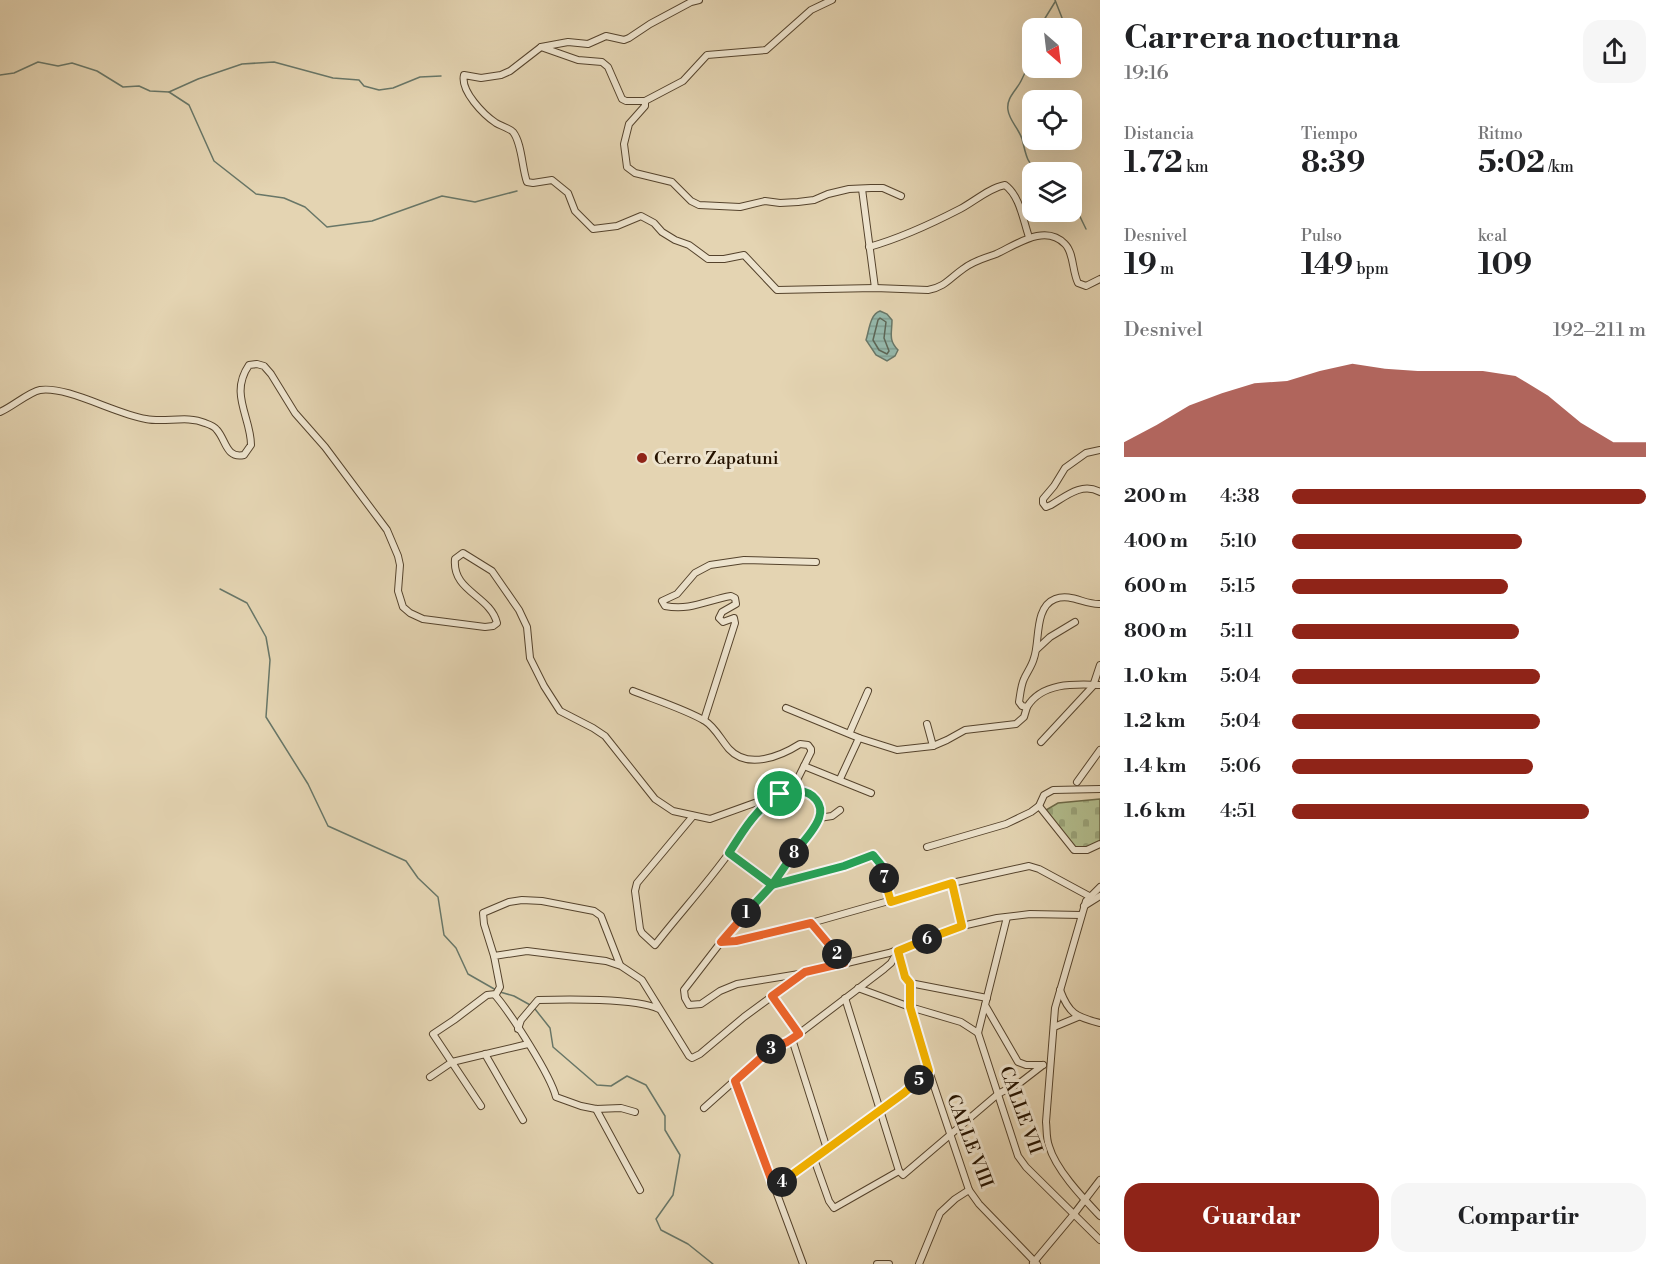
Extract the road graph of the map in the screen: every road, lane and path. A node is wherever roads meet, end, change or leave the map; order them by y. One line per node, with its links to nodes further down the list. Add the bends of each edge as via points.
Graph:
1 (699, 0): 3 (street, via 624,40 606,36 588,44 568,42)
2 (832, 0): 4 (street, via 811,10 766,50 706,55 683,81)
3 (541, 47): 4 (street, via 578,60 602,62 622,99); 10 (street, via 501,75 481,78 467,74 462,78 475,105 491,120 512,131 527,182 552,180 568,193 575,211 593,229 617,226 641,216 708,259 744,255 777,290)
4 (645, 101): 5 (street, via 627,132 627,167 634,173 672,182 699,205 741,207 765,201 798,202)
5 (862, 189): 6 (street, via 883,188); 8 (street)
6 (901, 196)
7 (1029, 237): 8 (street, via 1016,198 1005,185 909,234); 9 (street, via 1049,236 1064,243 1078,283 1086,286); 10 (street, via 972,263 938,289)
8 (869, 248): 10 (street)
9 (1100, 279)
10 (875, 288)
11 (0, 412): 40 (street, via 38,390 58,392 126,415 206,423 217,430 231,453 244,455 251,445 240,395 243,380 249,365 264,366 295,413 387,530 400,565 398,591 404,607 423,619 494,626 491,609 456,574 455,559 463,554 492,572 519,610 527,627 530,658 560,711 605,736 660,804)
12 (1100, 450): 13 (street, via 1086,453 1065,468 1043,503 1046,507 1081,488)
13 (1100, 492)
14 (816, 562): 24 (street, via 744,560 710,565 695,573 677,594 662,601 665,606 692,608 710,600 735,598 736,604 719,618 723,622 734,618 735,623)
15 (1100, 604): 17 (street, via 1066,597 1053,599 1044,610)
16 (1075, 622): 17 (street)
17 (1036, 651): 22 (street, via 1019,699)
18 (1100, 665): 19 (street)
19 (1097, 685): 22 (street, via 1056,686 1034,697); 28 (street)
20 (633, 691): 24 (street)
21 (868, 691): 26 (street)
22 (1027, 707): 29 (street, via 1016,724 965,730)
23 (786, 708): 26 (street)
24 (704, 720): 31 (street, via 730,751 742,758 776,756 800,744 808,745 811,752)
25 (927, 724): 29 (street)
26 (850, 732): 27 (street)
27 (859, 738): 29 (street, via 897,750); 32 (street)
28 (1041, 742)
29 (933, 746)
30 (1100, 750): 33 (street)
31 (804, 766): 32 (street); 35 (street)
32 (840, 779): 36 (street)
33 (1077, 783)
34 (1100, 789): 38 (street, via 1053,790 1044,795)
35 (796, 790): 37 (street); 41 (street, via 816,799)
36 (871, 794)
37 (777, 795): 40 (street, via 716,818); 44 (street, via 764,804)
38 (1039, 806): 42 (street, via 1074,850); 43 (street, via 1006,824)
39 (840, 810): 41 (street)
40 (693, 816): 44 (street, via 637,884 642,933 655,945)
41 (819, 818): 46 (street)
42 (1100, 844)
43 (927, 847)
44 (729, 853): 46 (street)
45 (952, 883): 48 (street, via 1029,866); 50 (street); 55 (street)
46 (772, 885): 50 (street, via 873,855 882,866); 56 (street)
47 (1100, 886): 48 (street)
48 (1089, 896): 51 (street)
49 (1100, 896): 51 (street)
50 (891, 902): 54 (street)
51 (1084, 906): 52 (street)
52 (1081, 915): 53 (street); 64 (street)
53 (1007, 917): 55 (street); 68 (street)
54 (811, 923): 56 (street); 59 (street)
55 (962, 926): 57 (street)
56 (721, 942): 61 (street, via 684,990 689,1005 700,1004 737,984)
57 (898, 951): 59 (street); 62 (street); 63 (street, via 891,963)
58 (494, 956): 60 (street, via 527,951); 60 (street, via 483,913 509,902 533,901 594,911 601,916); 65 (street, via 500,987)
59 (844, 963): 61 (street)
60 (621, 966): 70 (street, via 642,980)
61 (805, 972): 66 (street)
62 (910, 983): 68 (street); 69 (street, CALLE VIII)
63 (858, 988): 67 (street); 69 (street)
64 (1060, 990): 71 (street); 73 (street)
65 (495, 995): 74 (street); 80 (street, via 487,994 433,1034)
66 (772, 996): 70 (street, via 692,1058); 75 (street)
67 (845, 998): 75 (street); 90 (street)
68 (986, 1002): 76 (street); 82 (street, via 1018,1062)
69 (910, 1007): 76 (street, via 961,1022); 83 (street, CALLE VIII)
70 (659, 1010): 74 (street, via 593,1000 538,1000)
71 (1078, 1017): 72 (street); 73 (street)
72 (1100, 1023)
73 (1054, 1027): 81 (street)
74 (518, 1029): 78 (street)
75 (799, 1034): 77 (street)
76 (978, 1034): 86 (street, CALLE VII)
77 (792, 1039): 85 (street, via 771,1049); 94 (street)
78 (528, 1044): 79 (street); 89 (street, via 556,1097)
79 (485, 1054): 80 (street); 92 (street)
80 (452, 1062): 84 (street); 87 (street)
81 (1051, 1062): 82 (street); 101 (street, via 1046,1122 1049,1147)
82 (1043, 1065): 86 (street)
83 (929, 1071): 90 (street); 93 (street, CALLE VIII)
84 (430, 1077)
85 (735, 1081): 88 (street); 98 (street)
86 (998, 1094): 93 (street); 102 (street, CALLE VII, via 1021,1161)
87 (481, 1106)
88 (704, 1108)
89 (596, 1109): 91 (street, via 611,1107); 99 (street)
90 (880, 1109): 94 (street); 96 (street)
91 (635, 1112)
92 (523, 1120)
93 (949, 1135): 96 (street); 100 (street, CALLE VIII)
94 (827, 1149): 95 (street)
95 (814, 1159): 96 (street, via 834,1208); 98 (street)
96 (901, 1173)
97 (1100, 1179): 101 (street)
98 (774, 1187): 106 (street)
99 (640, 1190)
100 (969, 1190): 105 (street, CALLE VIII); 109 (street, via 940,1213)
101 (1085, 1200): 102 (street); 103 (street)
102 (1074, 1214): 104 (street, CALLE VII); 105 (street)
103 (1100, 1216)
104 (1100, 1240)
105 (1034, 1263)
106 (803, 1264)
107 (877, 1264): 108 (street)
108 (889, 1264)
109 (919, 1264)

